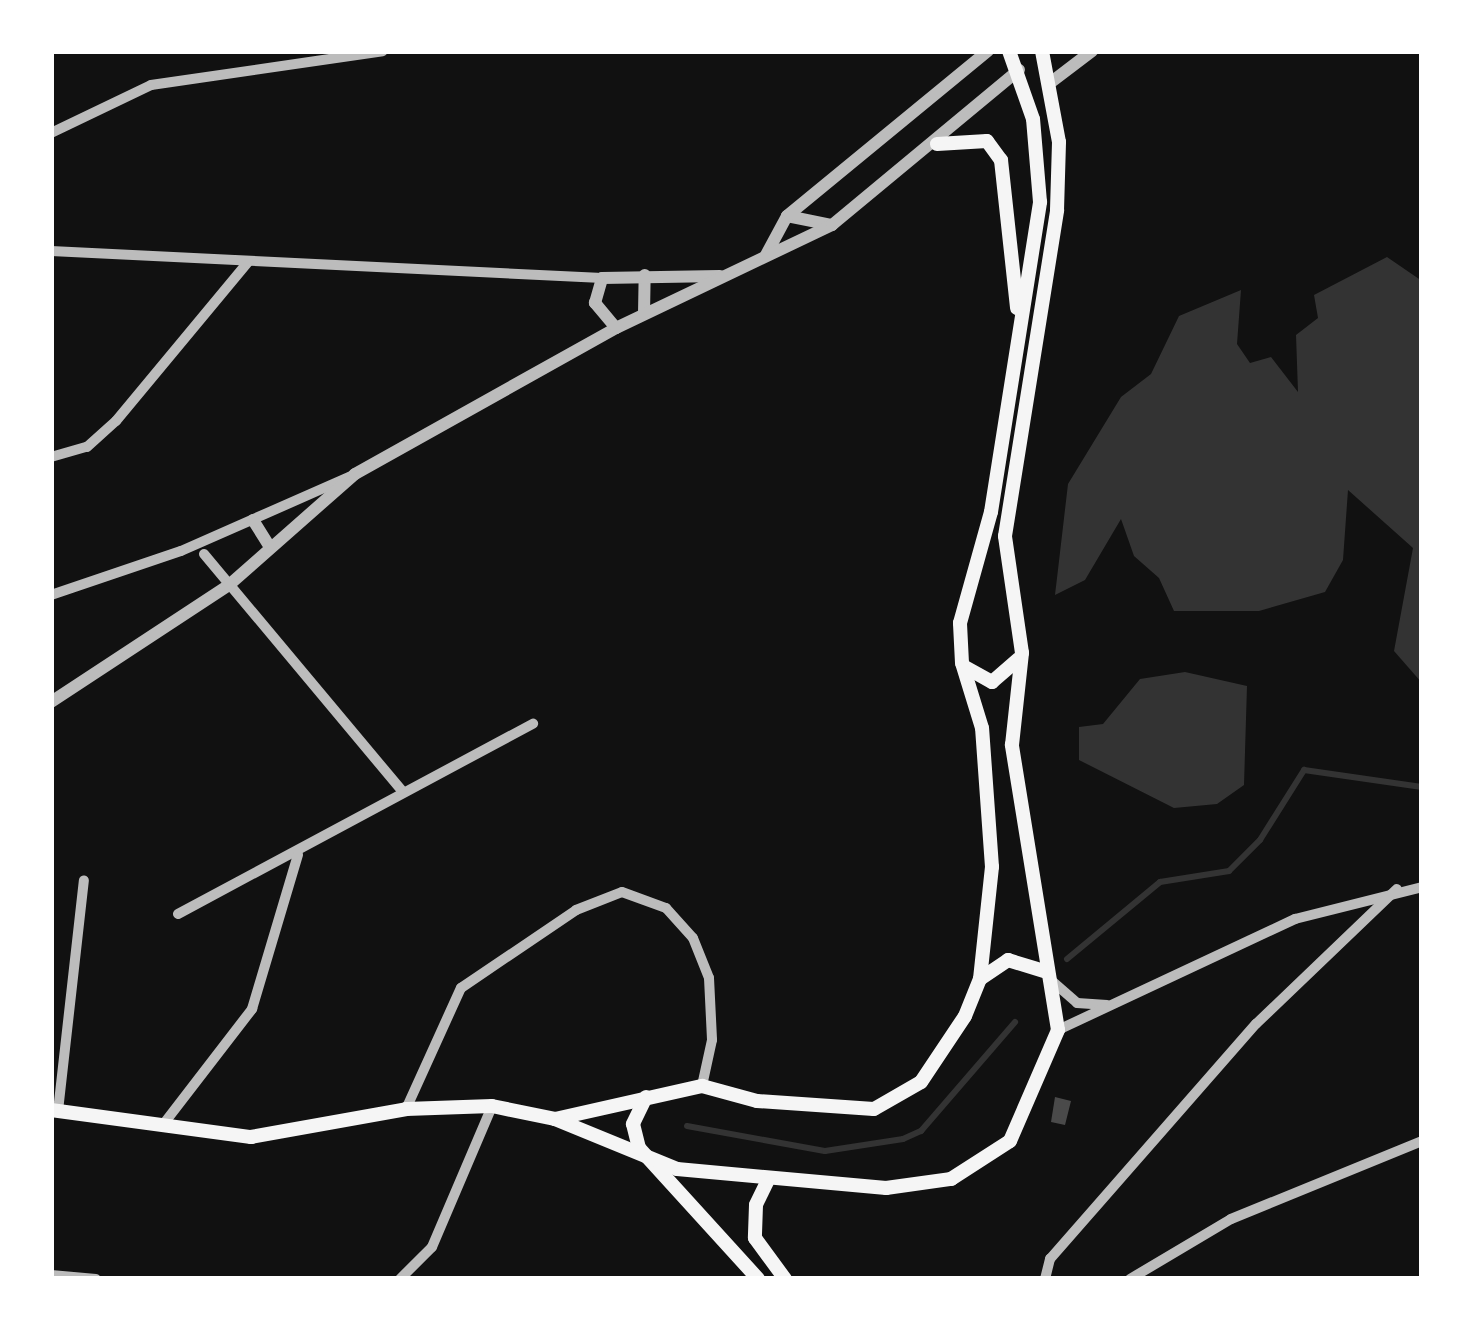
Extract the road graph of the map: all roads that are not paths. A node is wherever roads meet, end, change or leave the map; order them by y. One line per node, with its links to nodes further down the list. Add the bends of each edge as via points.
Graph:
1 (383, 51): 8 (street, via 151,85)
2 (988, 51): 10 (street)
3 (1009, 51): 6 (main road)
4 (1042, 51): 7 (main road)
5 (1092, 51): 7 (street)
6 (1019, 70): 9 (street); 20 (main road, via 1035,131 1040,202)
7 (1050, 83): 30 (main road, via 1057,211 1006,536)
8 (51, 133)
9 (937, 144): 11 (street); 20 (main road, via 987,141 1001,160)
10 (787, 217): 11 (street); 13 (street)
11 (832, 225): 13 (street)
12 (51, 251): 14 (street)
13 (765, 257): 16 (street)
14 (248, 262): 17 (street); 21 (street, via 116,421 87,448)
15 (645, 275): 16 (street); 17 (street); 18 (street)
16 (725, 275): 18 (street)
17 (602, 278): 19 (street, via 596,303)
18 (644, 314): 19 (street)
19 (616, 328): 22 (street)
20 (1019, 332): 31 (main road, via 991,512 964,600)
21 (51, 458)
22 (356, 474): 23 (street); 25 (street)
23 (253, 520): 24 (street); 25 (street)
24 (215, 534): 26 (street); 27 (street)
25 (270, 547): 28 (street)
26 (181, 551): 27 (street); 29 (street)
27 (204, 554): 28 (street)
28 (230, 585): 32 (street); 34 (street)
29 (51, 595)
30 (1022, 652): 31 (main road, via 992,682); 40 (main road, via 1012,745)
31 (962, 663): 41 (main road, via 982,728 992,867)
32 (51, 702)
33 (533, 724): 34 (street)
34 (403, 791): 35 (street)
35 (298, 855): 39 (street); 50 (street, via 252,1009)
36 (83, 880): 48 (street)
37 (1422, 887): 38 (street)
38 (1397, 889): 42 (street, via 1294,919); 59 (street, via 1256,1024 1050,1258)
39 (178, 914)
40 (1047, 972): 41 (main road, via 1008,960); 42 (street, via 1060,995); 43 (main road)
41 (980, 979): 44 (main road, via 950,1046 899,1100 831,1109)
42 (1111, 1005): 43 (street)
43 (1058, 1030): 53 (main road, via 1022,1124 972,1171 886,1188)
44 (702, 1086): 45 (main road); 47 (street, via 712,1040 701,958 666,908 622,892 576,910 461,988)
45 (646, 1096): 49 (main road); 52 (main road, via 633,1135)
46 (492, 1106): 47 (main road); 49 (main road); 56 (street, via 432,1247)
47 (406, 1109): 50 (main road, via 251,1137)
48 (54, 1110): 50 (main road)
49 (556, 1119): 52 (main road)
50 (162, 1126)
51 (1422, 1141): 60 (street, via 1231,1220)
52 (650, 1162): 53 (main road); 57 (main road)
53 (766, 1183): 58 (main road, via 755,1238)
54 (51, 1275): 55 (street)
55 (96, 1279)
56 (400, 1279)
57 (758, 1279)
58 (785, 1279)
59 (1045, 1279)
60 (1130, 1279)

